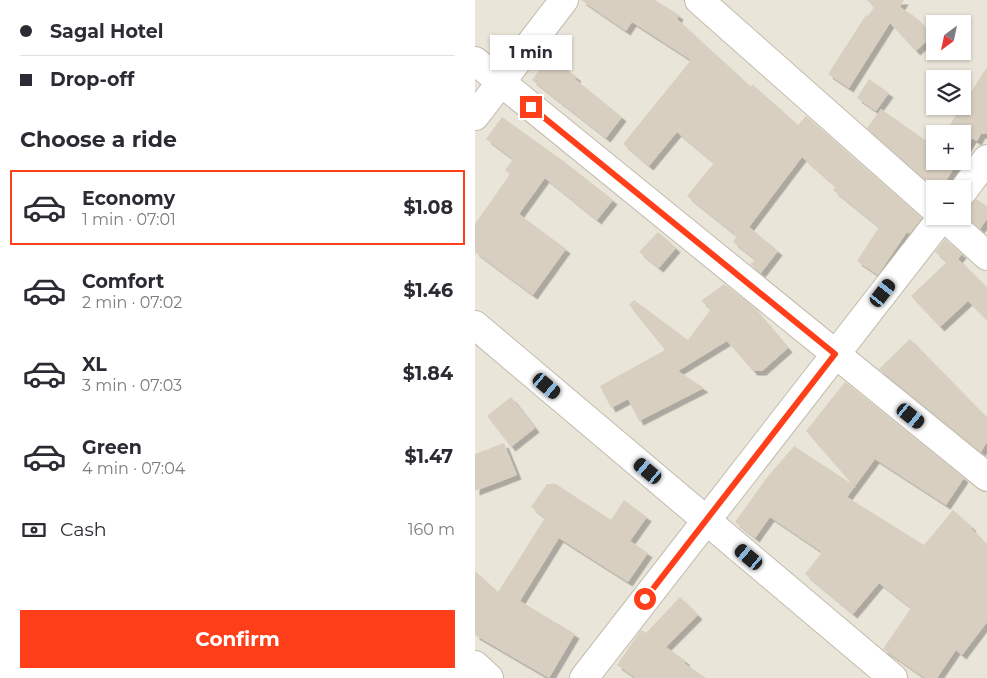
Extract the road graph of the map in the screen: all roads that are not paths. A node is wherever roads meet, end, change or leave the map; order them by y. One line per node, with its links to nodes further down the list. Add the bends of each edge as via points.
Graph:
1 (564, 0): 4 (street)
2 (699, 0): 8 (street)
3 (475, 60): 4 (street)
4 (501, 82): 5 (street); 13 (street)
5 (475, 116)
6 (987, 160): 7 (street)
7 (971, 181)
8 (926, 201)
9 (936, 225): 13 (street)
10 (953, 225): 11 (street)
11 (987, 256)
12 (475, 325): 15 (street)
13 (835, 354): 14 (street); 15 (street)
14 (987, 477)
15 (706, 520): 18 (street); 19 (street)
16 (475, 665): 17 (street)
17 (489, 678)
18 (584, 678)
19 (893, 678)

